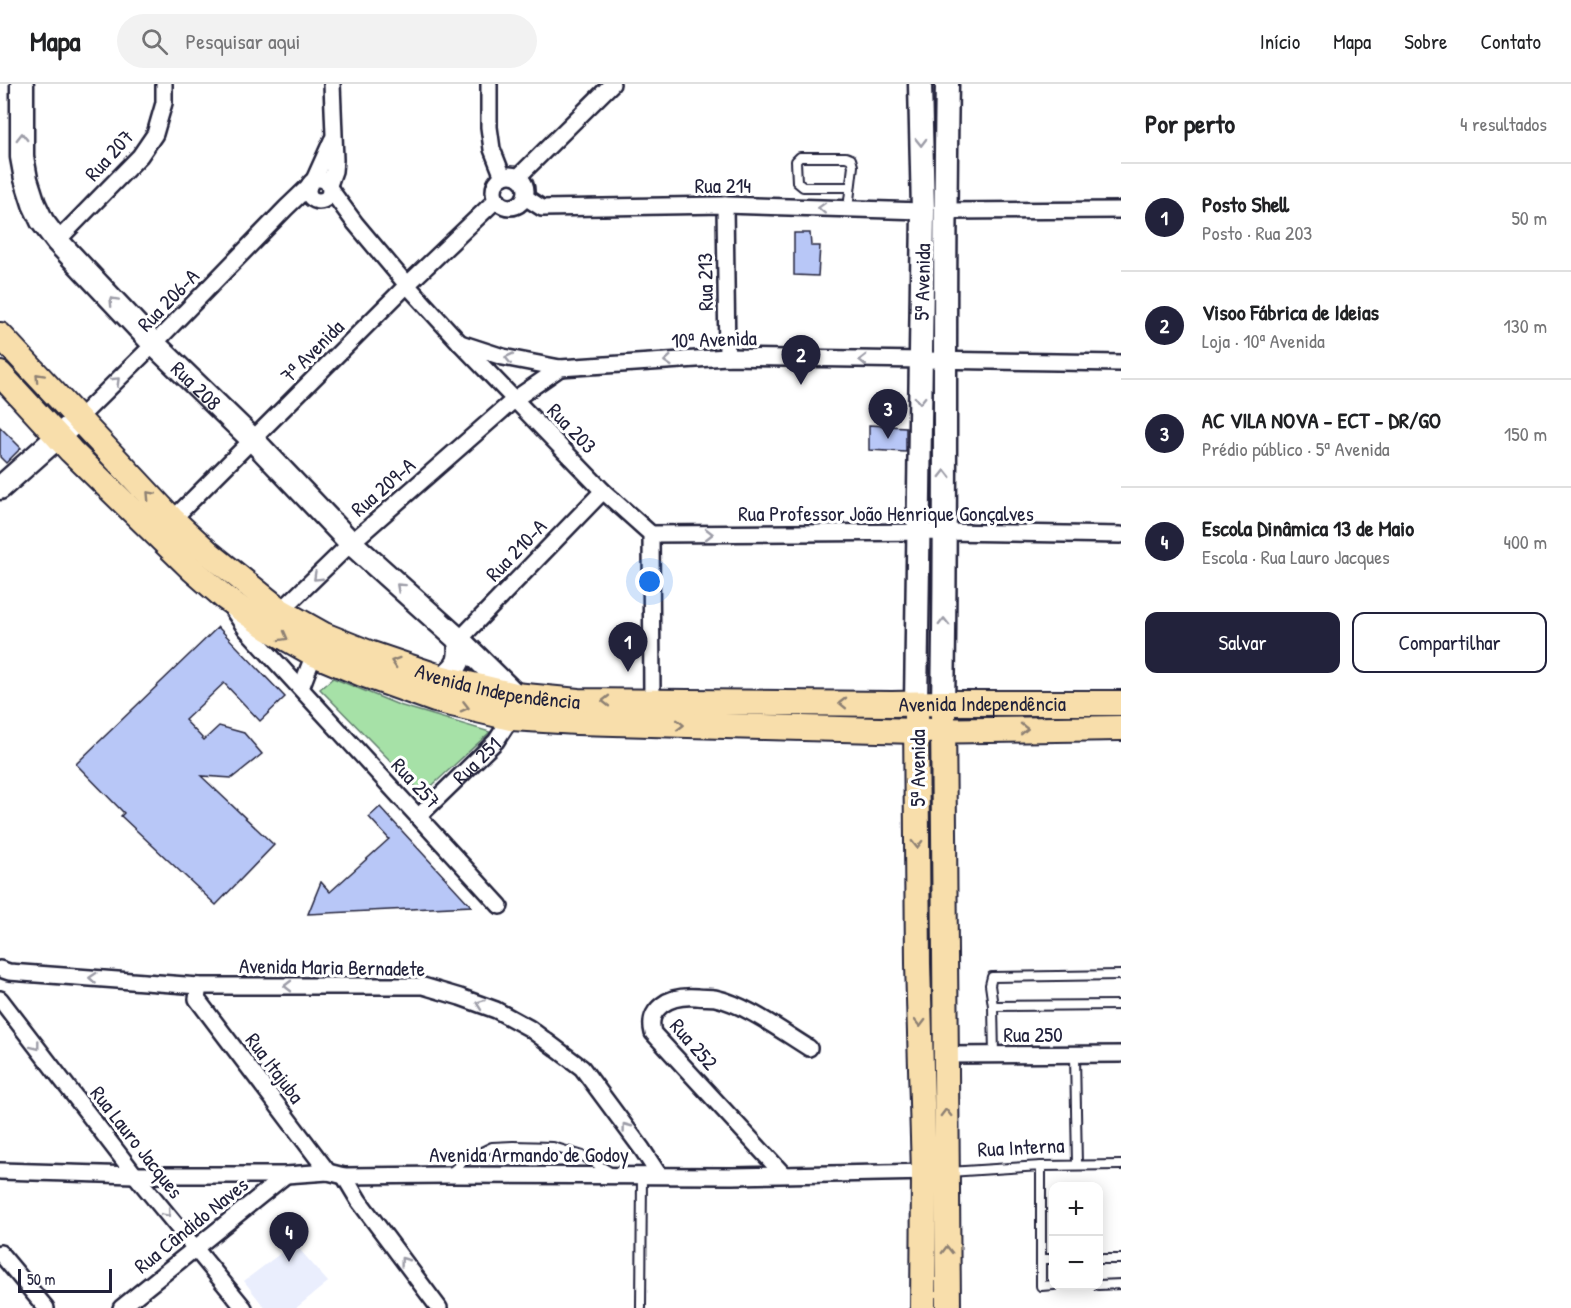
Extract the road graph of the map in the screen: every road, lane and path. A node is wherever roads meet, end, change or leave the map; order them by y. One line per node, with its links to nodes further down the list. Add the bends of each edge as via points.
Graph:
1 (22, 84): 17 (main road, Rua 208, one-way to 1, via 42,221 26,179 22,157)
2 (164, 84): 17 (street, Rua 207, via 164,103 155,134 140,156)
3 (332, 84): 10 (street, via 334,171)
4 (489, 84): 8 (street, via 492,149)
5 (612, 84): 8 (street)
6 (920, 84): 16 (main road, 5ª Avenida, one-way to 16)
7 (947, 84): 16 (main road, 5ª Avenida)
8 (511, 177): 11 (street, via 523,181); 12 (street, via 496,184)
9 (850, 187): 9 (lane, via 851,159 796,160 797,182 803,187); 14 (lane)
10 (319, 190): 18 (street, Rua 203, via 355,223); 21 (street, Rua 206-A, via 286,208)
11 (525, 197): 12 (street, via 509,207); 13 (street, Rua 214, via 542,208)
12 (496, 199): 18 (street, 7ª Avenida)
13 (724, 205): 14 (street, Rua 214, one-way to 13); 22 (street, Rua 213)
14 (848, 209): 16 (street, Rua 214)
15 (1121, 210): 16 (street, Rua 214)
16 (933, 211): 23 (main road, 5ª Avenida); 24 (main road, 5ª Avenida, via 945,259)
17 (57, 241): 21 (main road, Rua 208, one-way to 17)
18 (407, 285): 20 (street, Rua 203); 31 (street, 7ª Avenida)
19 (0, 335): 29 (main road, Avenida Independência, one-way to 19)
20 (460, 342): 26 (street, 10ª Avenida, one-way to 20, via 503,357); 28 (street, Rua 203)
21 (154, 344): 29 (street, Rua 206-A, one-way to 21); 31 (main road, Rua 208)
22 (727, 357): 23 (street, 10ª Avenida, one-way to 22); 26 (street, 10ª Avenida, one-way to 26)
23 (921, 361): 24 (street, 10ª Avenida); 35 (main road, 5ª Avenida, one-way to 35)
24 (946, 361): 25 (street, 10ª Avenida); 36 (main road, 5ª Avenida, one-way to 24)
25 (1121, 363)
26 (560, 368): 28 (street)
27 (0, 374): 30 (main road, Avenida Independência)
28 (515, 399): 33 (street, Rua 203); 39 (street, Rua 209-A)
29 (78, 419): 30 (main road); 34 (main road, Avenida Independência, one-way to 29)
30 (59, 438): 32 (main road); 34 (main road, Avenida Independência)
31 (253, 440): 34 (street, 7ª Avenida); 39 (main road, Rua 208)
32 (0, 488)
33 (603, 490): 37 (street, Rua 203); 43 (street, Rua 210-A)
34 (165, 527): 40 (main road, Avenida Independência)
35 (918, 532): 36 (street, Rua Professor João Henrique Gonçalves); 37 (street, Rua Professor João Henrique Gonçalves, one-way to 35); 50 (main road, 5ª Avenida)
36 (944, 532): 38 (street, Rua Professor João Henrique Gonçalves); 48 (main road, 5ª Avenida, one-way to 36)
37 (651, 534): 47 (street)
38 (1121, 534)
39 (351, 543): 42 (street, Rua 209-A, one-way to 42); 43 (main road, Rua 208, one-way to 39)
40 (202, 562): 41 (main road, Avenida Independência); 42 (main road, Avenida Independência)
41 (224, 597): 44 (main road, Avenida Independência, one-way to 44); 46 (street, Rua 257, via 246,629)
42 (281, 611): 45 (main road, Avenida Independência, one-way to 42, via 324,635)
43 (459, 640): 45 (main road, via 461,658); 51 (main road, Rua 208)
44 (314, 654): 46 (street); 51 (main road, Avenida Independência, one-way to 51, via 435,700)
45 (443, 678): 51 (main road, Avenida Independência)
46 (301, 688): 55 (street, Rua 257)
47 (651, 700): 50 (main road, Avenida Independência, one-way to 47); 51 (main road, Avenida Independência, one-way to 51)
48 (943, 703): 49 (main road, Avenida Independência); 50 (main road, Avenida Independência); 53 (main road, 5ª Avenida)
49 (1121, 703)
50 (916, 704): 54 (main road, 5ª Avenida)
51 (513, 707): 54 (main road, Avenida Independência, one-way to 54, via 577,722); 55 (street, Rua 251, via 496,741)
52 (1121, 728): 53 (main road, Avenida Independência, one-way to 52)
53 (943, 730): 54 (main road, Avenida Independência); 65 (main road, 5ª Avenida)
54 (916, 731): 73 (main road, 5ª Avenida, one-way to 73, via 918,964)
55 (419, 816): 56 (street, Rua 257)
56 (500, 906)
57 (0, 969): 59 (street, Avenida Maria Bernadete, one-way to 57)
58 (1121, 975): 62 (lane, via 992,977)
59 (199, 986): 72 (street, Rua Itajuba, via 197,999); 80 (street, Avenida Maria Bernadete, one-way to 59, via 582,1068 496,1010 423,986)
60 (0, 999): 75 (street, Rua Lauro Jacques, one-way to 75)
61 (1121, 1005): 62 (lane)
62 (993, 1006): 66 (lane)
63 (809, 1048): 74 (street, Rua 252, via 741,1007 716,998 672,999 661,1005 650,1024 653,1033)
64 (1121, 1054): 67 (street, Rua 250)
65 (945, 1055): 66 (street, Rua 250); 73 (main road, 5ª Avenida, one-way to 65)
66 (994, 1055): 67 (street, Rua 250)
67 (1075, 1055): 68 (lane)
68 (1077, 1165): 69 (lane, Rua Interna); 70 (lane, Rua Interna)
69 (1041, 1166): 73 (lane, Rua Interna); 84 (lane)
70 (1121, 1166)
71 (0, 1171): 75 (street, Avenida Armando de Godoy)
72 (328, 1172): 76 (street, Avenida Armando de Godoy); 81 (street, Avenida Armando de Godoy)
73 (935, 1172): 74 (street, Avenida Armando de Godoy); 96 (main road, 5ª Avenida); 97 (main road, 5ª Avenida, one-way to 73)
74 (783, 1174): 80 (street, Avenida Armando de Godoy)
75 (135, 1175): 76 (street, Avenida Armando de Godoy); 82 (street, Rua Lauro Jacques, one-way to 82)
76 (286, 1175): 82 (street, Rua Cândido Naves)
77 (449, 1175): 78 (street, Avenida Armando de Godoy); 78 (lane, via 465,1160 492,1147 513,1146 553,1147 583,1156); 81 (street, Avenida Armando de Godoy)
78 (615, 1175): 79 (street, Avenida Armando de Godoy)
79 (642, 1175): 80 (street, Avenida Armando de Godoy); 95 (lane)
80 (659, 1175)
81 (344, 1176): 94 (street, one-way to 81, via 359,1202)
82 (196, 1248): 92 (street, Rua Cândido Naves); 93 (street, Rua Lauro Jacques)
83 (0, 1253): 91 (street)
84 (1041, 1259): 85 (lane); 90 (lane, via 1041,1286)
85 (1049, 1259)
86 (1103, 1259): 87 (lane)
87 (1121, 1259)
88 (1121, 1284): 89 (lane)
89 (1103, 1285)
90 (1049, 1286)
91 (46, 1308)
92 (121, 1308)
93 (244, 1308)
94 (440, 1308)
95 (641, 1308)
96 (923, 1308)
97 (948, 1308)

